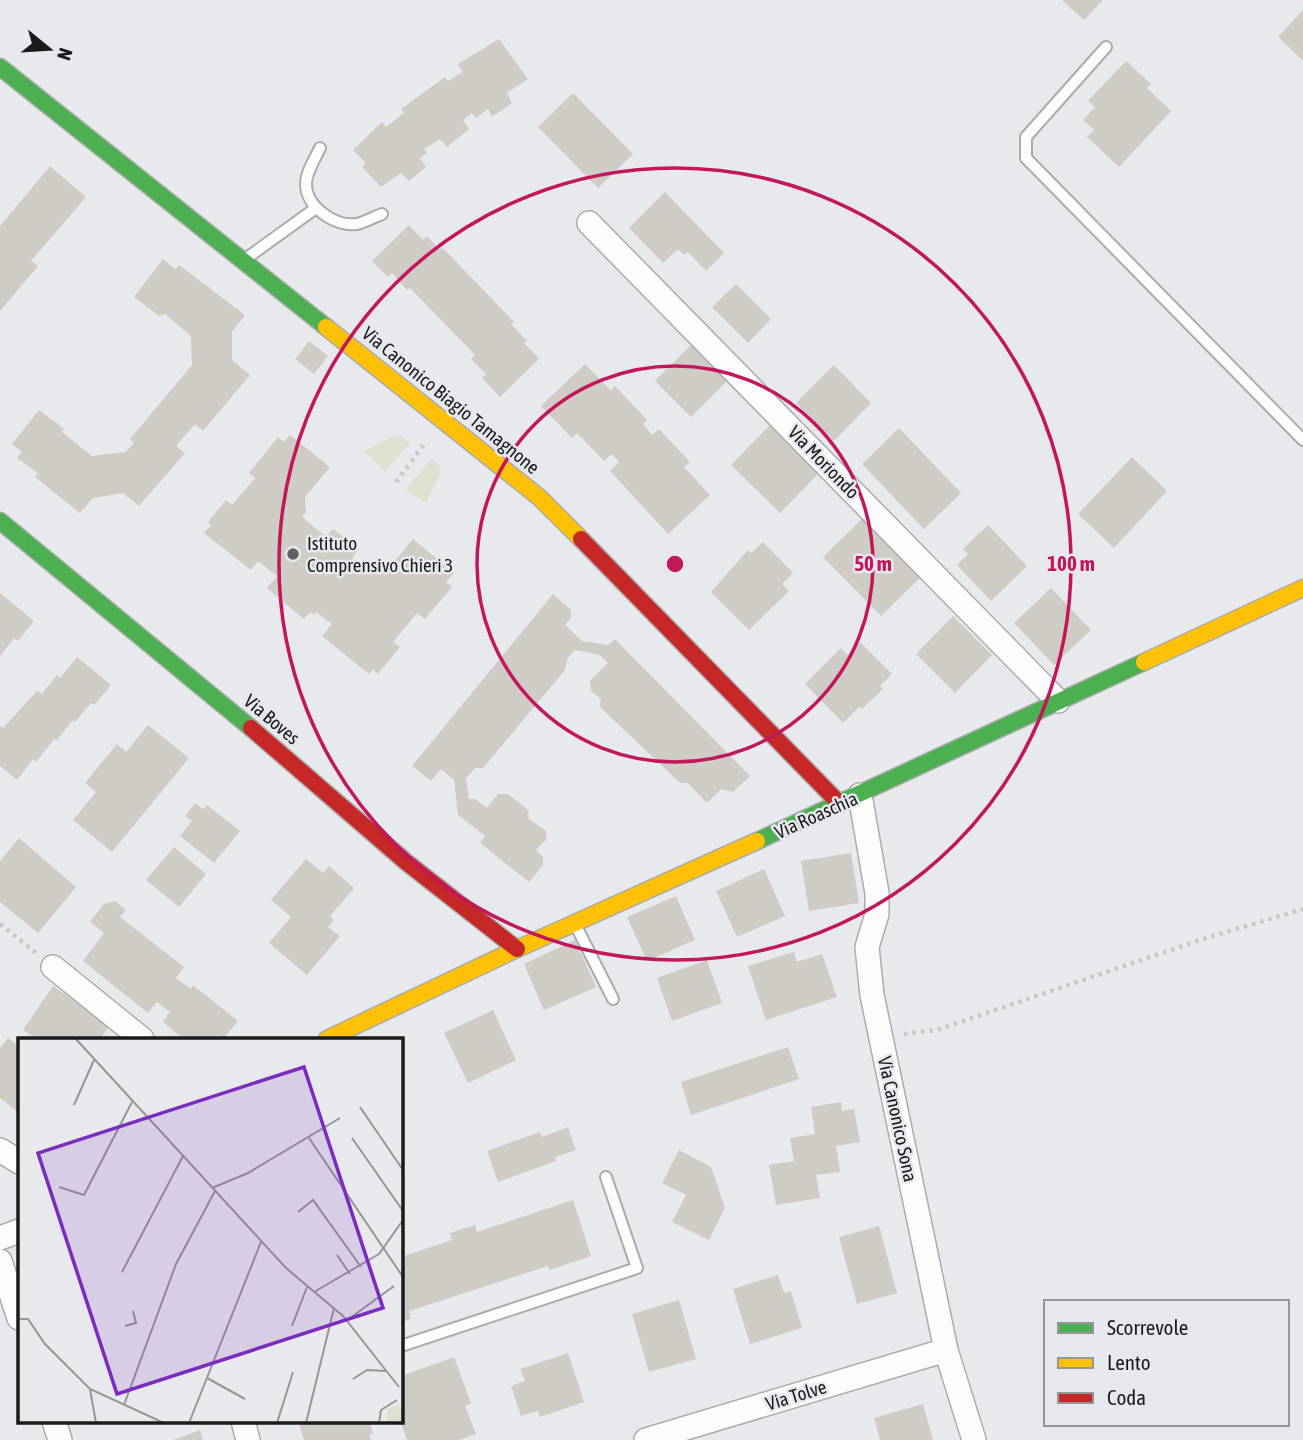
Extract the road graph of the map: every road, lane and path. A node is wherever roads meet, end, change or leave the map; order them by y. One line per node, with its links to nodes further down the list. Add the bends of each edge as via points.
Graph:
1 (1105, 47): 9 (lane, via 1026,137 1026,158)
2 (0, 67): 7 (street, Via Canonico Biagio Tamagnone)
3 (320, 148): 4 (lane, via 306,182 307,195)
4 (316, 208): 5 (lane, via 345,223 357,224); 7 (lane)
5 (383, 214)
6 (589, 223): 13 (street, Via Moriondo)
7 (243, 261): 8 (street, Via Canonico Biagio Tamagnone)
8 (443, 420): 10 (path); 14 (street, Via Canonico Biagio Tamagnone, via 540,498)
9 (1303, 440)
10 (396, 482)
11 (0, 521): 18 (street, Via Boves, via 406,862)
12 (1303, 588): 13 (street, Via Roaschia)
13 (1058, 701): 14 (street, Via Roaschia)
14 (850, 799): 16 (street, Via Roaschia); 23 (street, Via Canonico Sona, via 877,893 877,914 867,947)
15 (1303, 909): 23 (path, via 937,1030)
16 (574, 923): 18 (street, Via Roaschia); 20 (lane)
17 (0, 924): 19 (path)
18 (517, 949): 22 (street, Via Roaschia)
19 (53, 967): 21 (street)
20 (613, 999)
21 (141, 1038)
22 (329, 1038)
23 (880, 1038): 32 (street, Via Canonico Sona)
24 (0, 1150): 25 (street)
25 (18, 1161)
26 (606, 1177): 31 (lane, via 636,1268)
27 (18, 1231): 28 (street)
28 (0, 1238)
29 (0, 1261): 30 (street)
30 (18, 1315)
31 (402, 1346)
32 (946, 1350): 37 (street, Via Tolve); 38 (street, Via Canonico Sona)
33 (54, 1422): 35 (street)
34 (243, 1422): 36 (street)
35 (60, 1440)
36 (248, 1440)
37 (646, 1440)
38 (974, 1440)

